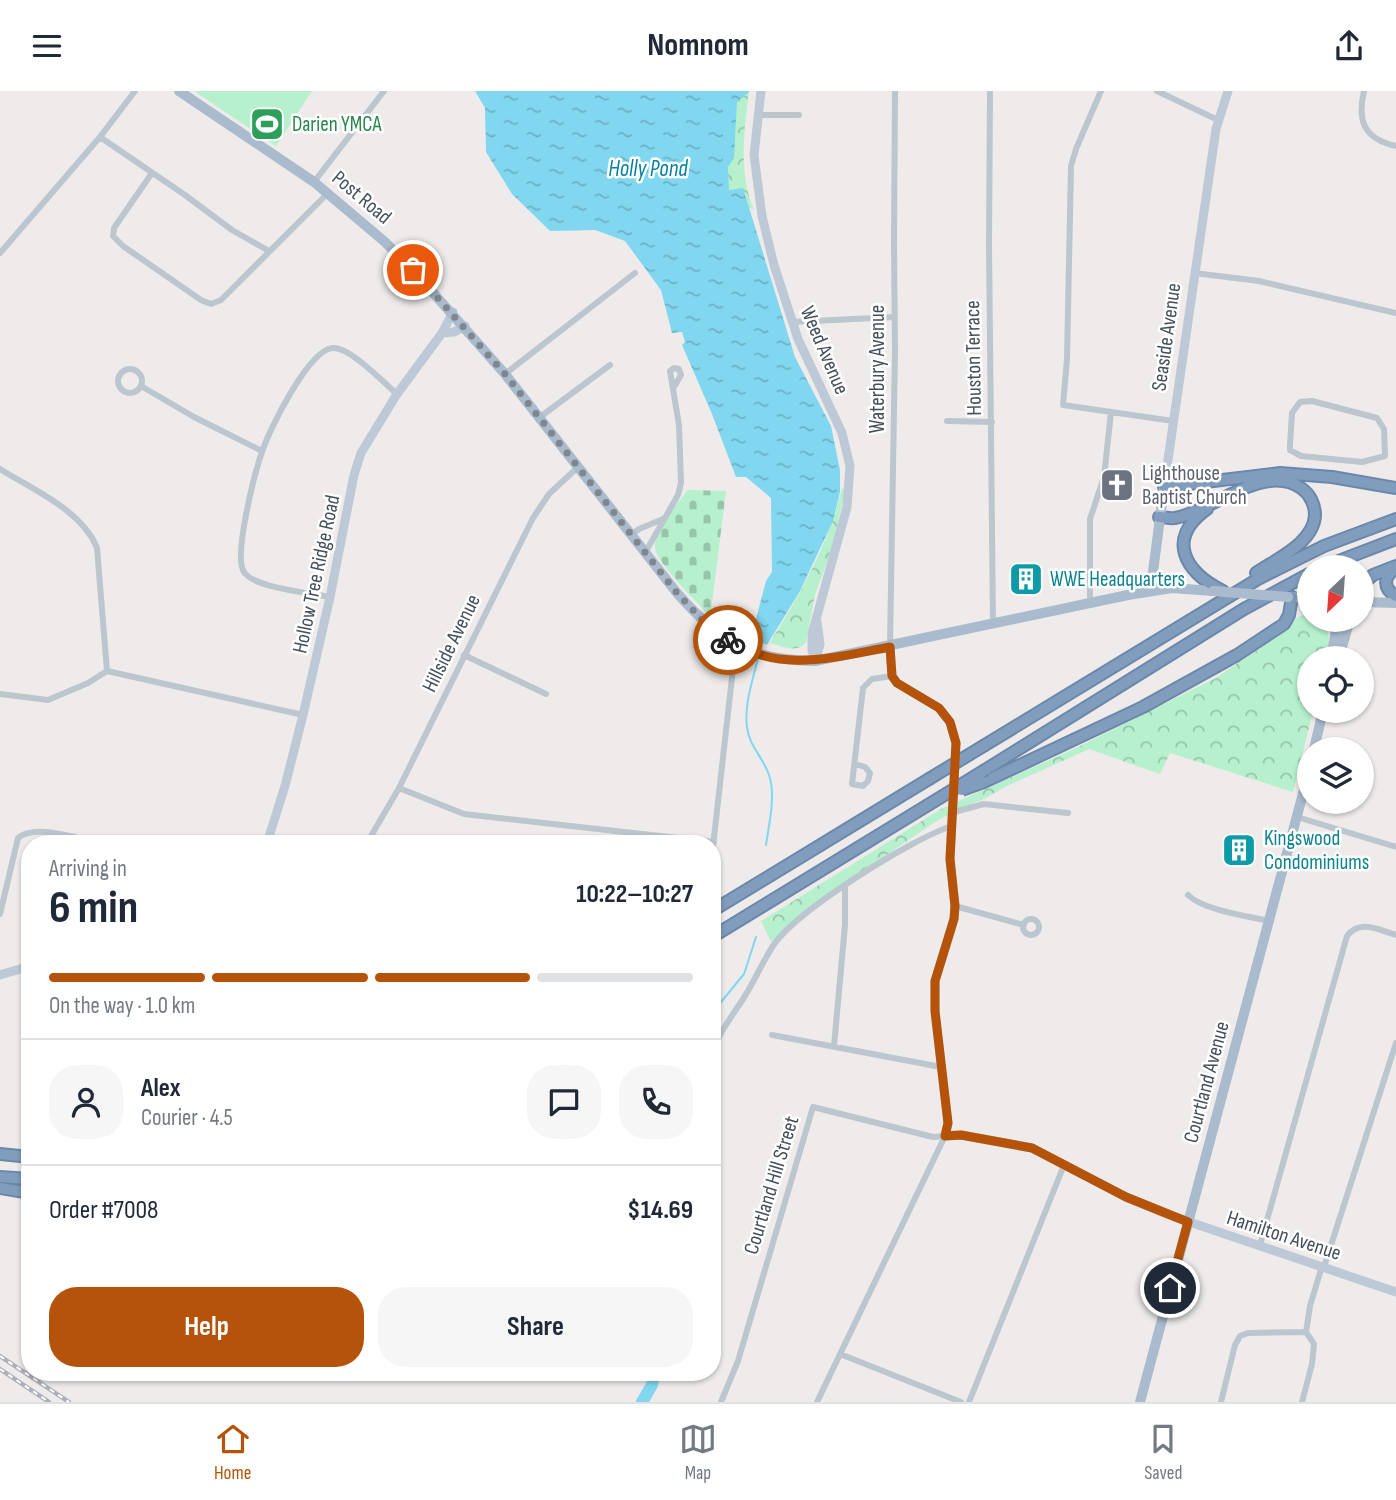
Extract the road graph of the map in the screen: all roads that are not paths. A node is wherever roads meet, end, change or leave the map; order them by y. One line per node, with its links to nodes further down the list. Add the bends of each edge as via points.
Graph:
1 (135, 91): 14 (street)
2 (178, 91): 17 (main road, Post Road)
3 (384, 91): 17 (street)
4 (761, 91): 11 (street, Weed Avenue)
5 (895, 91): 25 (street, Waterbury Avenue)
6 (990, 91): 38 (street, Houston Terrace)
7 (1101, 91): 34 (street, via 1072,166 1063,405)
8 (1157, 91): 13 (street)
9 (1228, 91): 13 (street, Seaside Avenue)
10 (1364, 91): 15 (street, via 1360,114 1371,134)
11 (758, 115): 12 (street); 26 (street, Weed Avenue, via 754,155 758,191)
12 (799, 115)
13 (1218, 120): 22 (street, Seaside Avenue)
14 (100, 137): 16 (street); 20 (street)
15 (1396, 146)
16 (152, 173): 19 (street); 19 (street, via 113,236 201,300 212,304 221,300)
17 (314, 182): 18 (main road, Post Road)
18 (328, 193): 19 (street); 23 (main road, Post Road, via 385,241)
19 (268, 251)
20 (0, 253)
21 (635, 273): 30 (street)
22 (1194, 273): 24 (street, via 1259,281); 37 (street, Seaside Avenue)
23 (453, 312): 27 (main road, Post Road); 28 (street, Hollow Tree Ridge Road)
24 (1396, 313)
25 (895, 317): 26 (street); 67 (street, Waterbury Avenue)
26 (792, 322): 71 (street, Weed Avenue, via 842,433 850,466 847,507 812,634)
27 (464, 326): 28 (street); 30 (main road, Post Road)
28 (442, 333): 33 (street, Hollow Tree Ridge Road)
29 (610, 365): 35 (street)
30 (505, 374): 35 (main road, Post Road)
31 (141, 386): 39 (street)
32 (674, 387): 47 (street, via 681,483)
33 (397, 394): 39 (street, via 348,352 327,348 304,372); 59 (street, Hollow Tree Ridge Road, via 357,464)
34 (1111, 412): 37 (street); 65 (street, via 1104,477 1090,519)
35 (540, 417): 41 (main road, Post Road)
36 (947, 421): 38 (street)
37 (1173, 421): 43 (street, Seaside Avenue)
38 (992, 422): 66 (street, Houston Terrace)
39 (262, 451): 59 (street, via 240,551 242,569 266,584)
40 (1389, 455): 40 (street, via 1362,462 1301,457 1290,450 1292,413 1300,402 1312,401 1377,418)
41 (578, 467): 49 (main road, Post Road); 70 (street, Hillside Avenue, via 549,494 533,518)
42 (0, 469): 72 (street, via 72,516 94,540)
43 (1164, 487): 44 (highway, via 1280,473); 46 (main road, Seaside Avenue)
44 (1396, 488)
45 (1230, 495): 46 (highway, via 1177,518); 57 (highway, via 1194,520 1184,545 1193,570); 69 (highway, via 1270,482 1293,483 1311,498 1314,522 1304,540)
46 (1159, 517): 56 (main road, Seaside Avenue)
47 (664, 518): 49 (street); 51 (street)
48 (1396, 519): 69 (highway, via 1280,567)
49 (631, 535): 51 (main road, Post Road)
50 (1396, 539): 52 (highway)
51 (645, 553): 68 (main road, Post Road, via 697,615)
52 (1354, 555)
53 (1396, 567): 54 (highway); 58 (highway, via 1385,581)
54 (1374, 575)
55 (1297, 580): 78 (highway, via 1223,622)
56 (1154, 591): 57 (main road, Post Road); 65 (main road, Post Road)
57 (1218, 591): 60 (main road, Post Road, bridge)
58 (1396, 596)
59 (330, 597): 76 (street, Hollow Tree Ridge Road)
60 (1292, 597): 61 (main road, Post Road); 62 (main road); 78 (highway, via 1284,624 1237,656 1134,712)
61 (1297, 597)
62 (1297, 599)
63 (1374, 602): 64 (main road)
64 (1396, 603)
65 (1090, 604): 66 (main road, Post Road)
66 (993, 625): 67 (main road, Post Road)
67 (890, 647): 71 (main road, Post Road); 73 (street)
68 (743, 648): 71 (main road, Post Road, via 766,656); 90 (street, via 734,660)
69 (1143, 648): 95 (highway, bridge)
70 (464, 655): 75 (street); 79 (street, Hillside Avenue)
71 (815, 661)
72 (107, 671): 74 (street, via 48,699); 76 (street)
73 (892, 676): 77 (street, via 864,685); 80 (street, via 902,688 939,708 950,722 956,743)
74 (0, 694)
75 (546, 694)
76 (303, 715): 87 (street, Hollow Tree Ridge Road)
77 (855, 764)
78 (984, 776): 100 (highway, bridge, via 941,797)
79 (399, 788): 88 (street, Hillside Avenue); 89 (street, via 464,814)
80 (954, 813): 81 (street, via 984,804); 84 (street)
81 (1068, 813)
82 (1298, 814): 83 (main road, Courtland Avenue)
83 (1297, 817): 92 (street); 98 (main road, Courtland Avenue)
84 (952, 826): 93 (street); 96 (street)
85 (22, 835): 86 (street, via 39,831)
86 (59, 835)
87 (270, 835)
88 (372, 835)
89 (652, 835)
90 (715, 835)
91 (21, 836): 97 (street)
92 (1396, 847)
93 (845, 885): 104 (street, via 775,944); 107 (street)
94 (1188, 895): 98 (street, via 1209,906)
95 (721, 906)
96 (955, 906): 99 (street); 108 (street, via 935,981)
97 (0, 913)
98 (1269, 921): 117 (main road, Courtland Avenue)
99 (1024, 925)
100 (721, 931)
101 (1396, 935): 118 (street, via 1366,926 1356,927 1347,936)
102 (21, 969): 103 (street)
103 (0, 975)
104 (721, 1035)
105 (772, 1035): 107 (street)
106 (1396, 1043): 119 (street)
107 (834, 1046): 108 (street)
108 (941, 1067): 109 (street, via 948,1123)
109 (945, 1136): 112 (street, Hamilton Avenue, via 1026,1147); 122 (street); 123 (street, Courtland Hill Street, via 813,1108)
110 (0, 1154): 111 (highway)
111 (21, 1156)
112 (1065, 1165): 117 (street, Hamilton Avenue); 126 (street)
113 (0, 1177): 114 (highway)
114 (21, 1178)
115 (0, 1188): 116 (highway)
116 (21, 1192)
117 (1188, 1222): 118 (street, Hamilton Avenue); 127 (main road, Courtland Avenue)
118 (1260, 1245): 119 (street, Hamilton Avenue)
119 (1323, 1267): 120 (street, Hamilton Avenue); 121 (street)
120 (1396, 1292)
121 (1306, 1332): 128 (street, via 1240,1336); 129 (street, via 1314,1344)
122 (840, 1354): 124 (street); 125 (street)
123 (721, 1402)
124 (817, 1402)
125 (961, 1402)
126 (969, 1402)
127 (1140, 1402)
128 (1221, 1402)
129 (1302, 1402)

